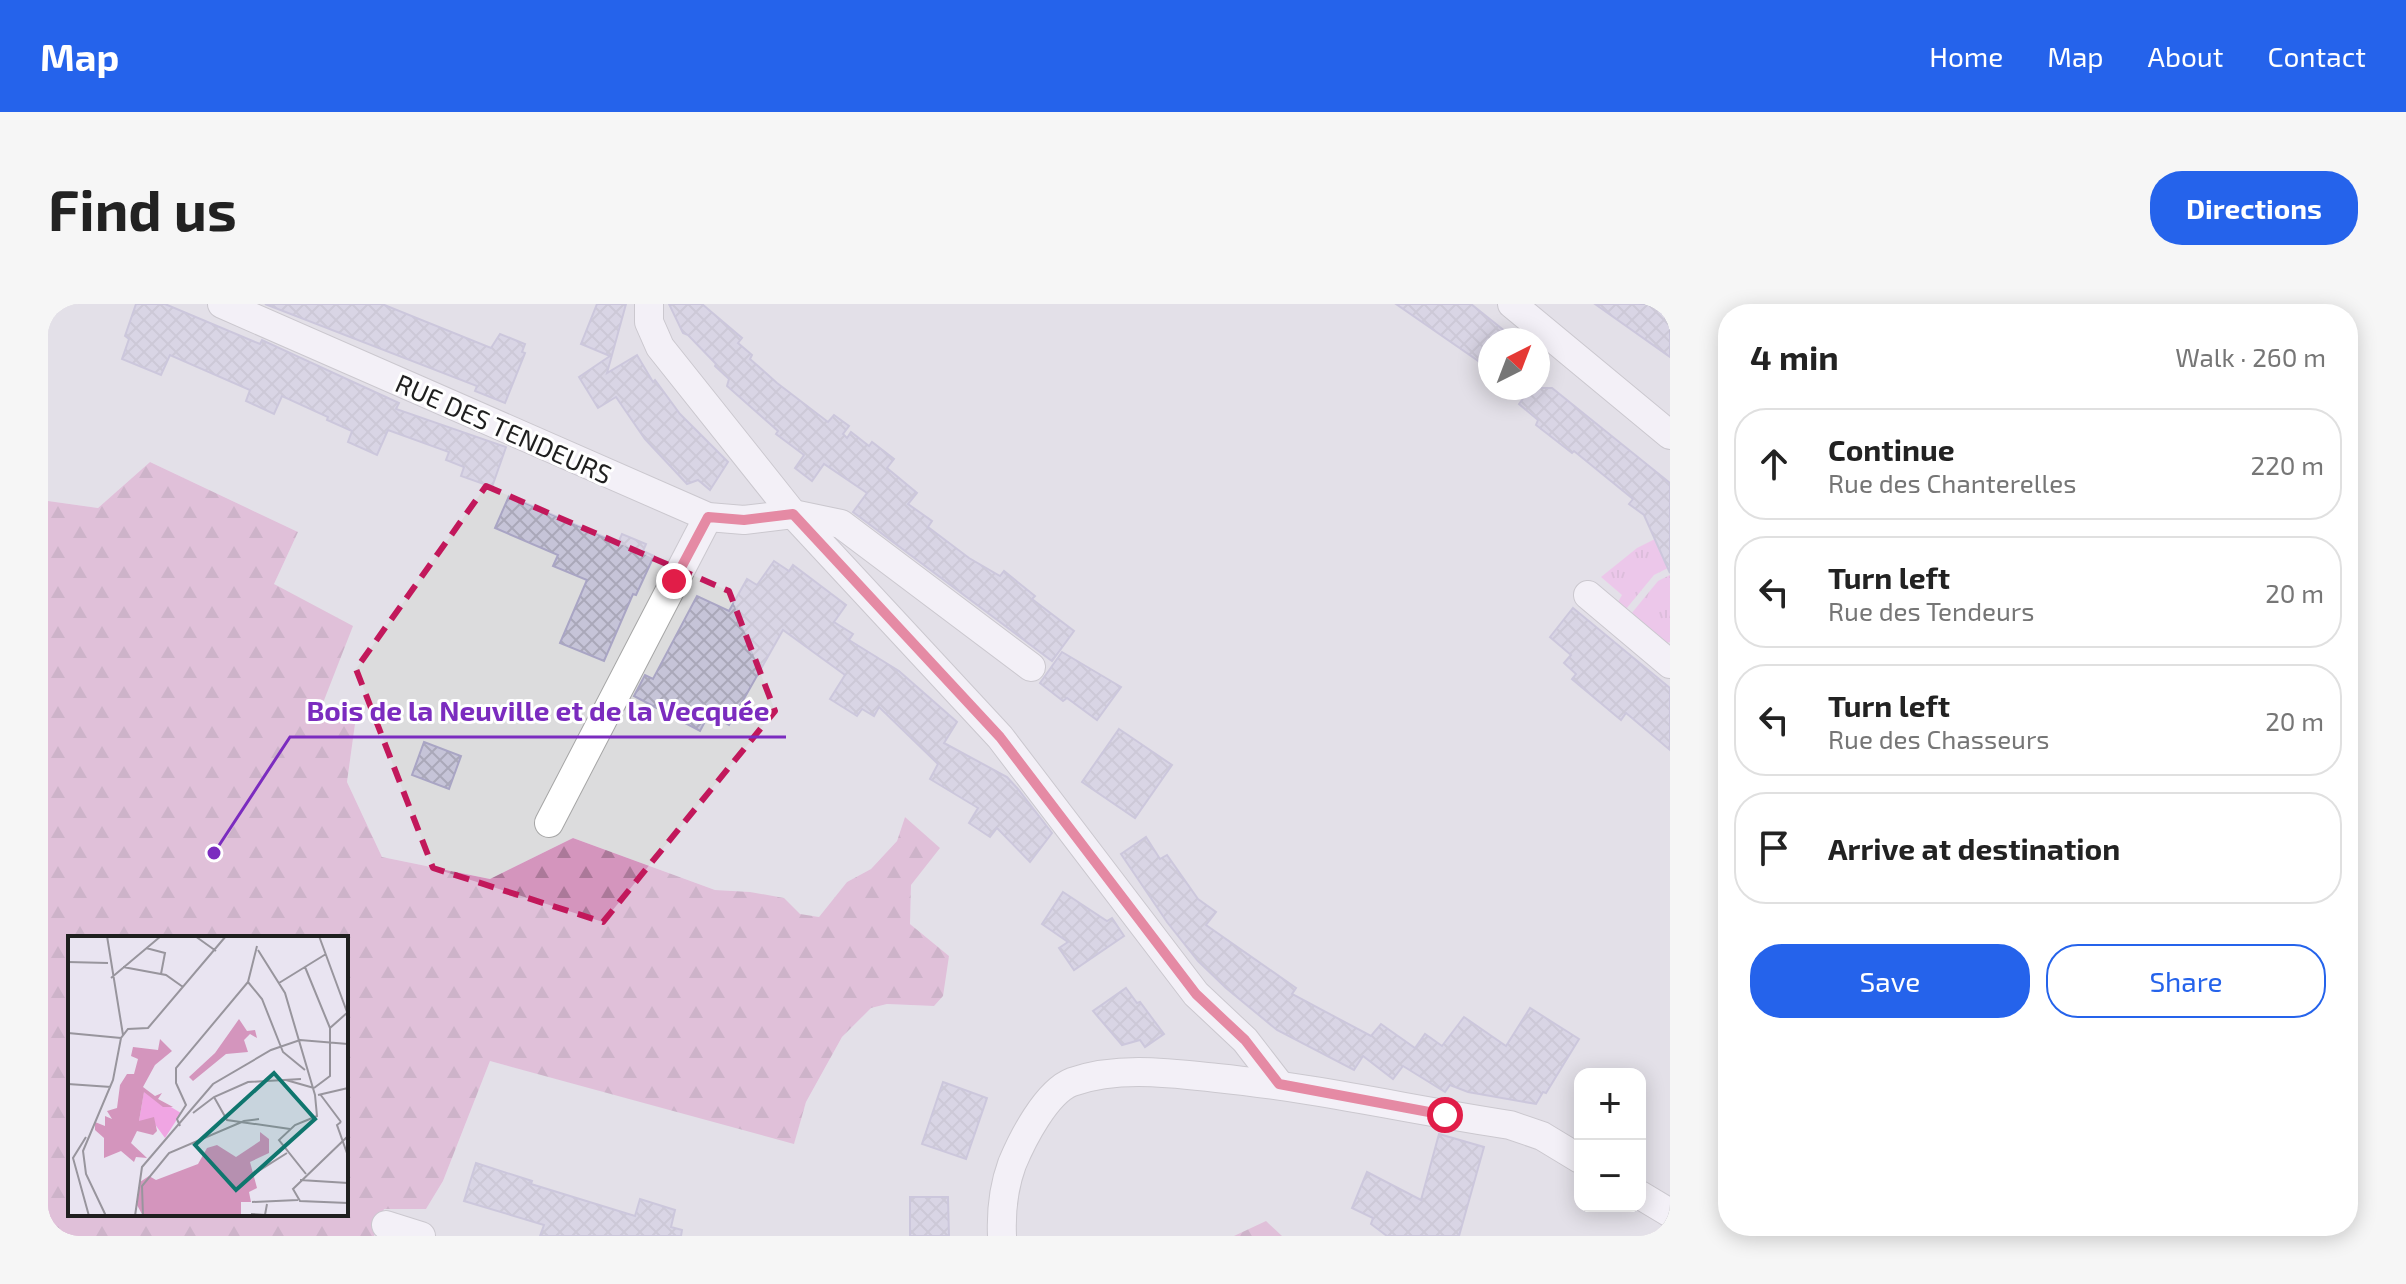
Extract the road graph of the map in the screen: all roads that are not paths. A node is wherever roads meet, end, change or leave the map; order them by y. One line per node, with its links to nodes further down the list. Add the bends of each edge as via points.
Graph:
1 (222, 304): 6 (street, RUE DES TENDEURS)
2 (649, 304): 5 (street, via 649,322 660,347)
3 (1512, 304): 4 (street)
4 (1670, 435)
5 (793, 514): 6 (street, RUE DES TENDEURS, via 744,520); 9 (street, RUE DES TENDEURS, via 841,524); 11 (street, via 1000,737 1196,994 1245,1040)
6 (708, 517): 10 (street)
7 (1588, 595): 8 (street)
8 (1670, 664)
9 (1031, 667)
10 (549, 823)
11 (1279, 1084): 12 (street, via 1510,1125); 17 (street, via 1131,1071 1070,1083 1046,1103 1012,1166)
12 (1574, 1155)
13 (1646, 1199): 14 (street)
14 (1670, 1213)
15 (386, 1225): 16 (street)
16 (421, 1236)
17 (1002, 1236)

